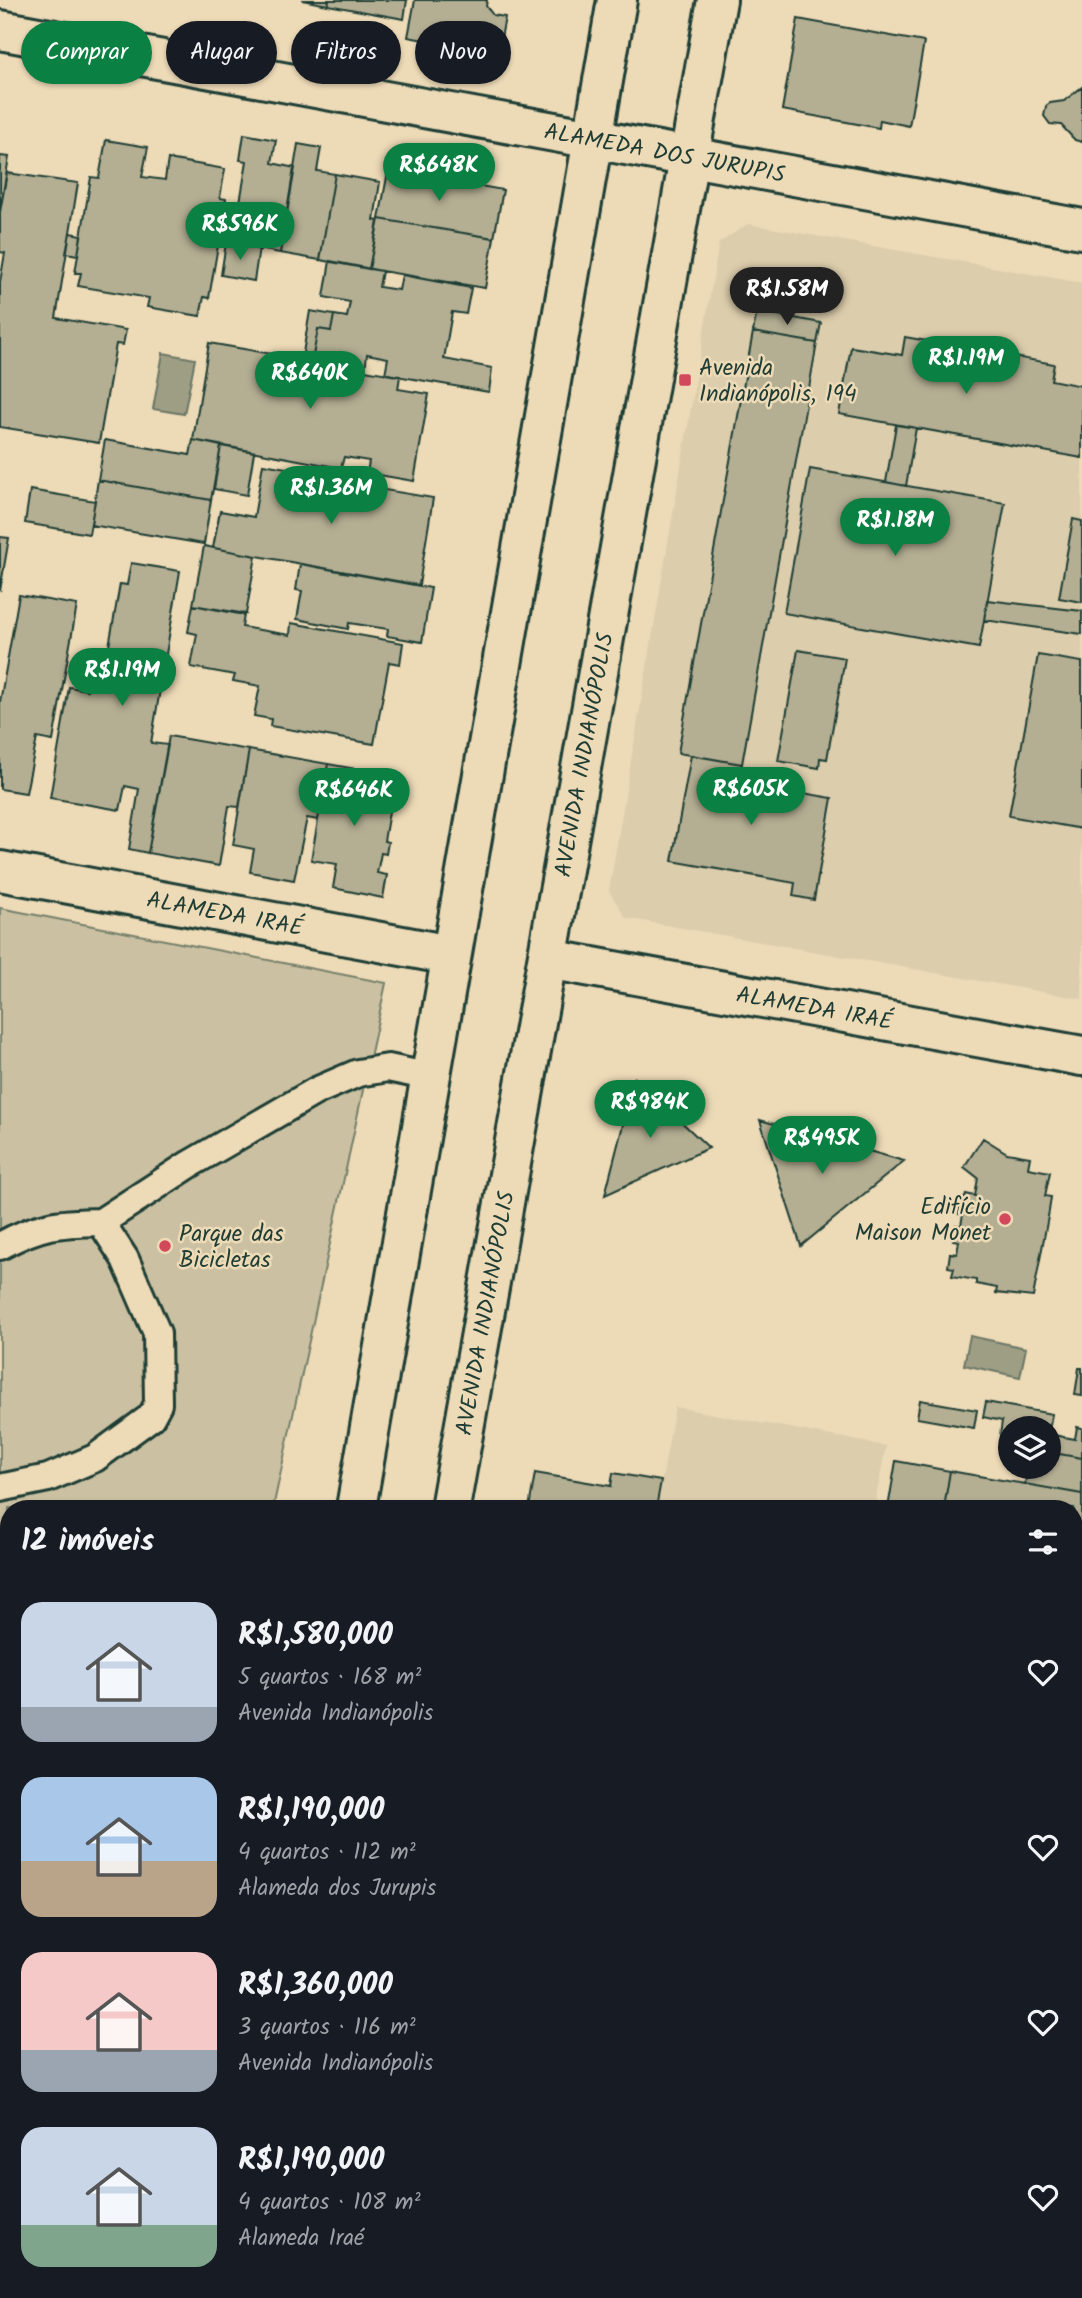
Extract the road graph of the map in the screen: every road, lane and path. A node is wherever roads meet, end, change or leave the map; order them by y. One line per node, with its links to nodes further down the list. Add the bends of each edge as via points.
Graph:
1 (617, 0): 4 (main road)
2 (717, 0): 5 (main road, AVENIDA INDIANÓPOLIS)
3 (0, 30): 4 (main road, ALAMEDA DOS JURUPIS)
4 (594, 138): 5 (main road, ALAMEDA DOS JURUPIS); 8 (main road)
5 (690, 156): 6 (main road, ALAMEDA DOS JURUPIS); 9 (main road, AVENIDA INDIANÓPOLIS)
6 (1082, 229)
7 (0, 871): 8 (main road, ALAMEDA IRAÉ)
8 (450, 955): 11 (main road)
9 (548, 958): 10 (main road, ALAMEDA IRAÉ); 16 (main road, AVENIDA INDIANÓPOLIS)
10 (1082, 1056)
11 (431, 1077): 12 (lane, via 388,1068 358,1073 316,1091); 15 (main road)
12 (101, 1222): 13 (lane, via 63,1222 27,1230); 14 (lane, via 125,1259 157,1333 158,1405 151,1417 95,1458 48,1478)
13 (0, 1246)
14 (0, 1488)
15 (357, 1500)
16 (451, 1500)

